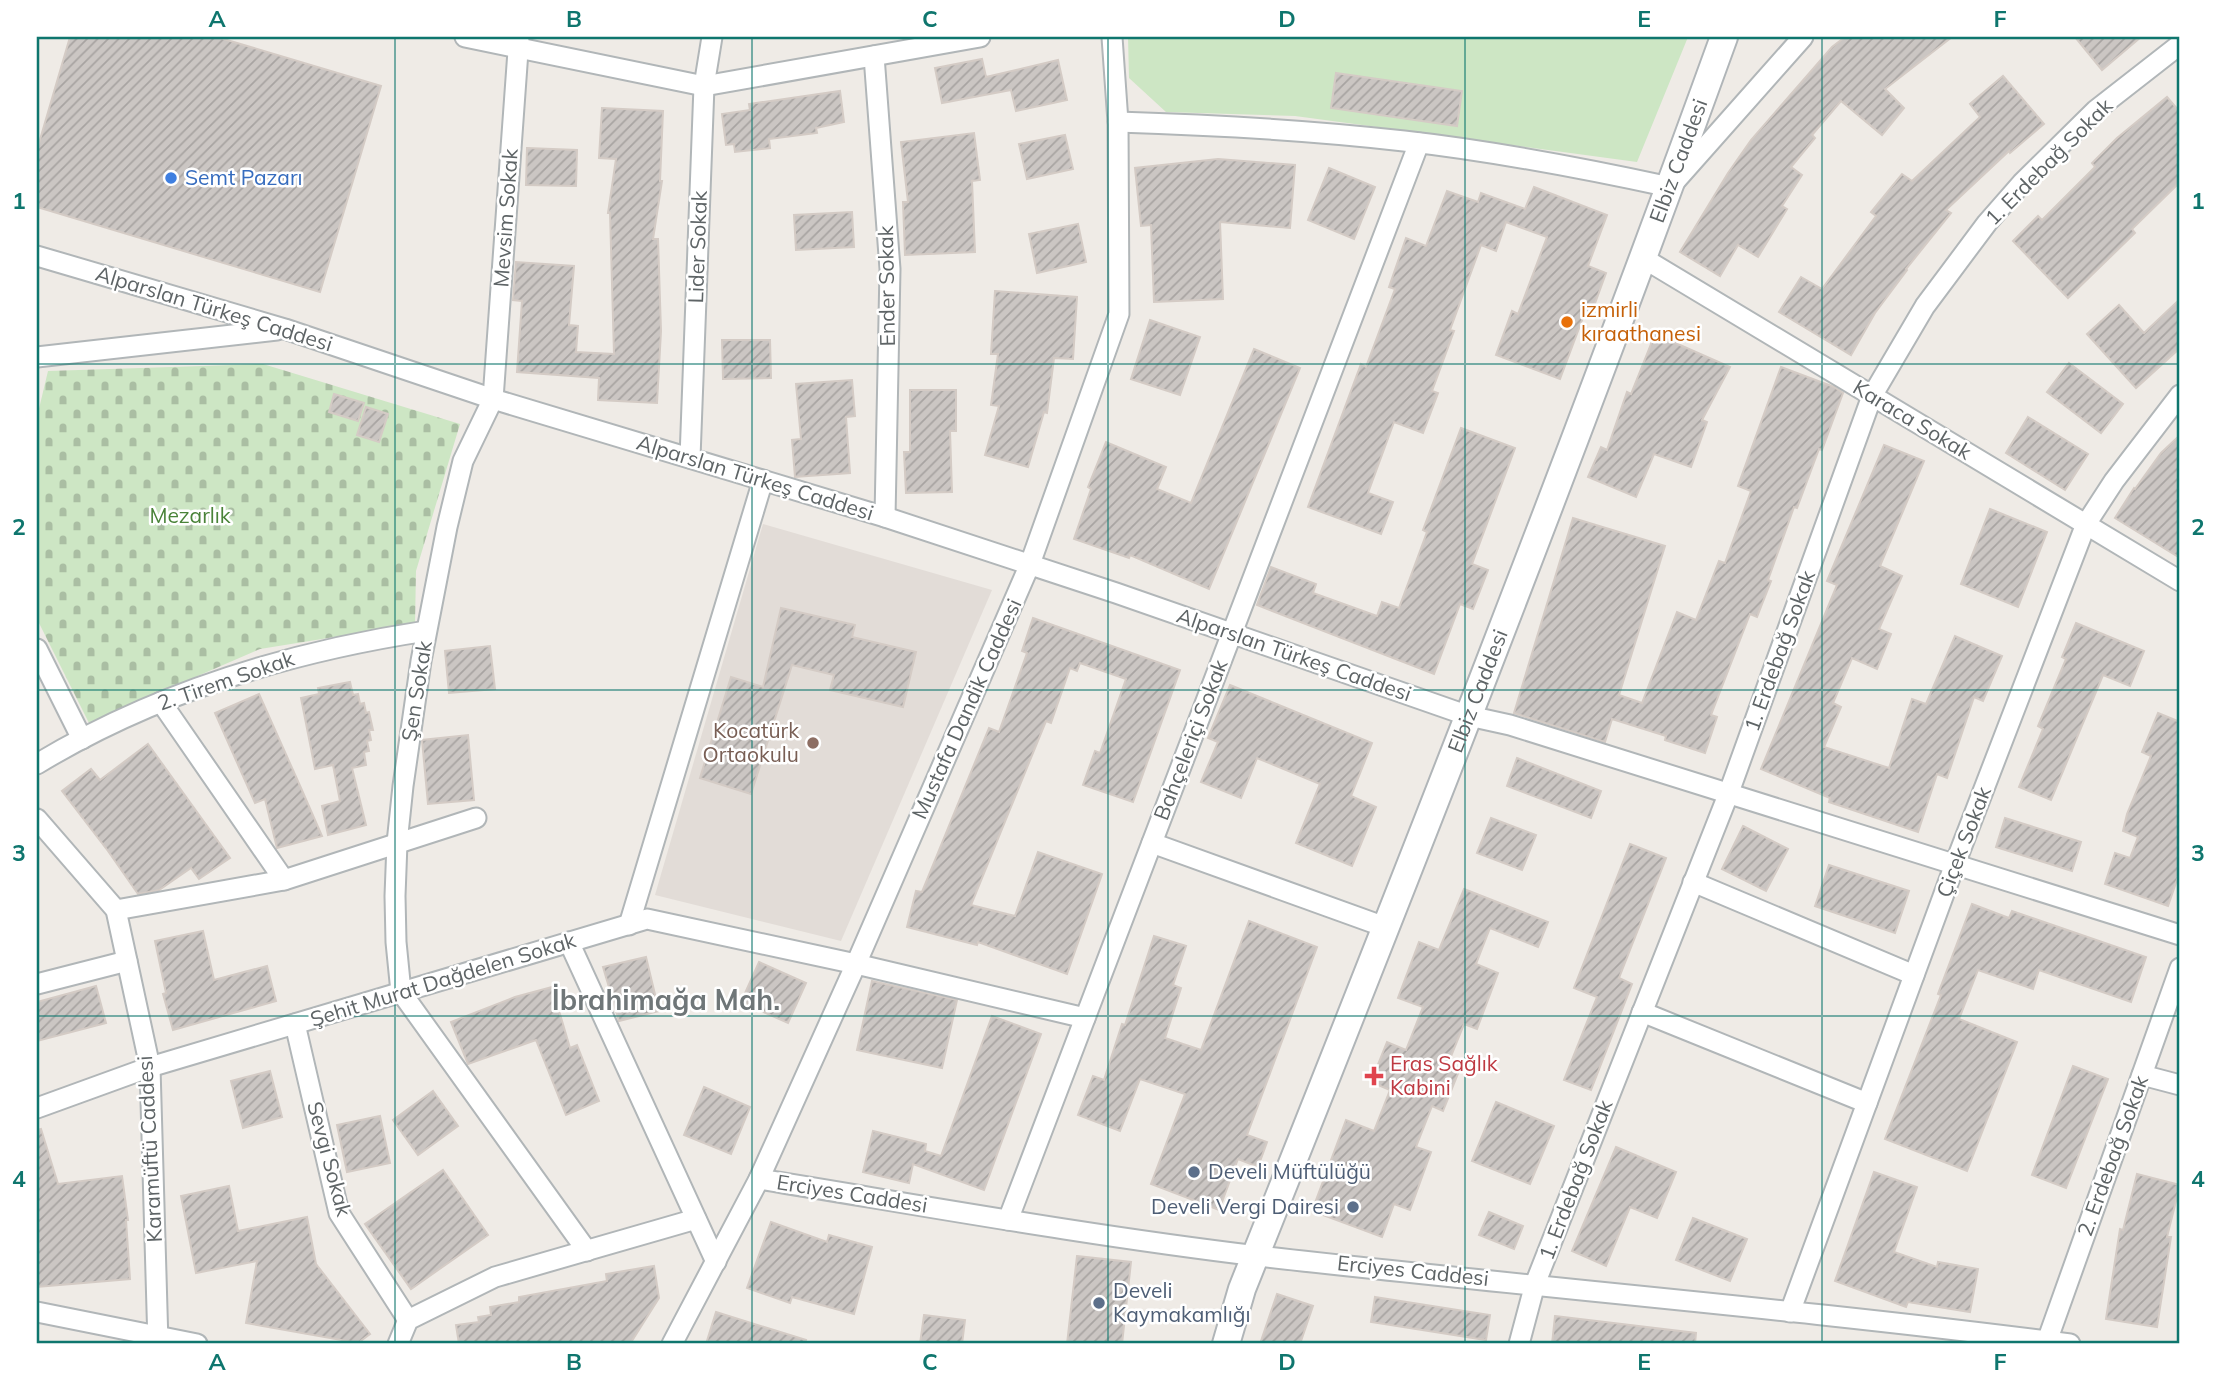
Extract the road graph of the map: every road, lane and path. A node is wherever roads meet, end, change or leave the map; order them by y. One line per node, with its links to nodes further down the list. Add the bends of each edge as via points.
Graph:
1 (465, 37): 8 (street)
2 (712, 37): 11 (street, Lider Sokak)
3 (980, 37): 7 (street)
4 (1112, 37): 12 (street, Mustafa Dandik Caddesi)
5 (1724, 37): 14 (street, Elbiz Caddesi)
6 (1802, 37): 14 (street)
7 (938, 41): 10 (street)
8 (518, 43): 11 (street); 21 (street, Mevsim Sokak)
9 (2176, 44): 20 (street, 1. Erdebağ Sokak, via 2096,110 1996,213 1925,306)
10 (874, 56): 11 (street); 24 (street, Ender Sokak, via 890,269)
11 (704, 86): 22 (street, Lider Sokak)
12 (1118, 122): 13 (street, via 1307,131); 26 (street, Mustafa Dandik Caddesi, via 1119,314)
13 (1419, 143): 14 (street); 29 (street, Bahçeleriçi Sokak)
14 (1670, 187): 16 (street, Elbiz Caddesi)
15 (37, 256): 17 (street, Alparslan Türkeş Caddesi)
16 (1643, 258): 20 (street, Karaca Sokak); 32 (street, Elbiz Caddesi)
17 (285, 329): 18 (street); 21 (street, Alparslan Türkeş Caddesi)
18 (37, 357)
19 (2180, 395): 25 (street, Çiçek Sokak)
20 (1872, 396): 25 (street, Karaca Sokak); 35 (street, 1. Erdebağ Sokak)
21 (493, 399): 22 (street, Alparslan Türkeş Caddesi); 28 (street, Şen Sokak, via 463,461)
22 (690, 458): 23 (street, Alparslan Türkeş Caddesi)
23 (763, 480): 24 (street, Alparslan Türkeş Caddesi); 44 (street)
24 (885, 517): 26 (street, Alparslan Türkeş Caddesi)
25 (2086, 524): 27 (street, Karaca Sokak); 40 (street, Çiçek Sokak)
26 (1030, 565): 29 (street, Alparslan Türkeş Caddesi); 49 (street, Mustafa Dandik Caddesi)
27 (2180, 582)
28 (426, 631): 31 (street, 2. Tirem Sokak, via 279,660); 38 (street, Şen Sokak)
29 (1232, 634): 32 (street, Alparslan Türkeş Caddesi); 39 (street, Bahçeleriçi Sokak)
30 (37, 649): 33 (street)
31 (161, 702): 33 (street, 2. Tirem Sokak); 41 (street)
32 (1469, 716): 35 (street, Alparslan Türkeş Caddesi); 45 (street, Elbiz Caddesi)
33 (82, 739): 34 (street, 2. Tirem Sokak)
34 (37, 764)
35 (1728, 795): 40 (street, Alparslan Türkeş Caddesi); 42 (street, 1. Erdebağ Sokak)
36 (476, 818): 38 (street)
37 (37, 819): 43 (street, Karamüftü Caddesi)
38 (397, 843): 41 (street); 53 (street, Şen Sokak)
39 (1152, 843): 45 (street); 55 (street, Bahçeleriçi Sokak)
40 (1955, 864): 46 (street, Alparslan Türkeş Caddesi); 51 (street, Çiçek Sokak)
41 (284, 880): 43 (street)
42 (1693, 883): 51 (street); 54 (street, 1. Erdebağ Sokak)
43 (116, 910): 48 (street, Karamüftü Caddesi)
44 (629, 925): 47 (street, Şehit Murat Dağdelen Sokak); 49 (street, Şehit Murat Dağdelen Sokak, via 647,919)
45 (1385, 927): 66 (street, Elbiz Caddesi)
46 (2180, 935)
47 (569, 942): 53 (street, Şehit Murat Dağdelen Sokak); 63 (street)
48 (127, 961): 52 (street); 57 (street, Karamüftü Caddesi)
49 (856, 964): 55 (street, Şehit Murat Dağdelen Sokak); 62 (street, Mustafa Dandik Caddesi)
50 (2180, 968): 58 (street, 2. Erdebağ Sokak)
51 (1914, 975): 60 (street, Çiçek Sokak)
52 (37, 984)
53 (401, 992): 56 (street, Şehit Murat Dağdelen Sokak); 65 (street)
54 (1642, 1012): 60 (street); 68 (street, 1. Erdebağ Sokak)
55 (1085, 1018): 64 (street, Bahçeleriçi Sokak)
56 (295, 1024): 57 (street, Şehit Murat Dağdelen Sokak); 71 (street, Sevgi Sokak, via 339,1213)
57 (149, 1067): 61 (street, Şehit Murat Dağdelen Sokak); 72 (street, Karamüftü Caddesi)
58 (2142, 1075): 59 (street); 73 (street, 2. Erdebağ Sokak)
59 (2180, 1085)
60 (1867, 1103): 70 (street, Çiçek Sokak)
61 (37, 1108)
62 (759, 1179): 64 (street, Erciyes Caddesi); 67 (street, Mustafa Dandik Caddesi)
63 (696, 1219): 65 (street); 67 (street)
64 (1008, 1220): 66 (street, Erciyes Caddesi)
65 (586, 1251): 71 (street, via 495,1277)
66 (1256, 1255): 68 (street, Erciyes Caddesi); 77 (street, Elbiz Caddesi)
67 (716, 1262): 76 (street, Mustafa Dandik Caddesi)
68 (1535, 1284): 70 (street, Erciyes Caddesi); 78 (street, 1. Erdebağ Sokak)
69 (37, 1312): 72 (street)
70 (1790, 1312): 73 (street, Erciyes Caddesi)
71 (408, 1320): 75 (street)
72 (158, 1340): 74 (street)
73 (2046, 1343): 79 (street, Erciyes Caddesi)
74 (197, 1344)
75 (398, 1344)
76 (672, 1344)
77 (1226, 1344)
78 (1519, 1344)
79 (2070, 1344)

